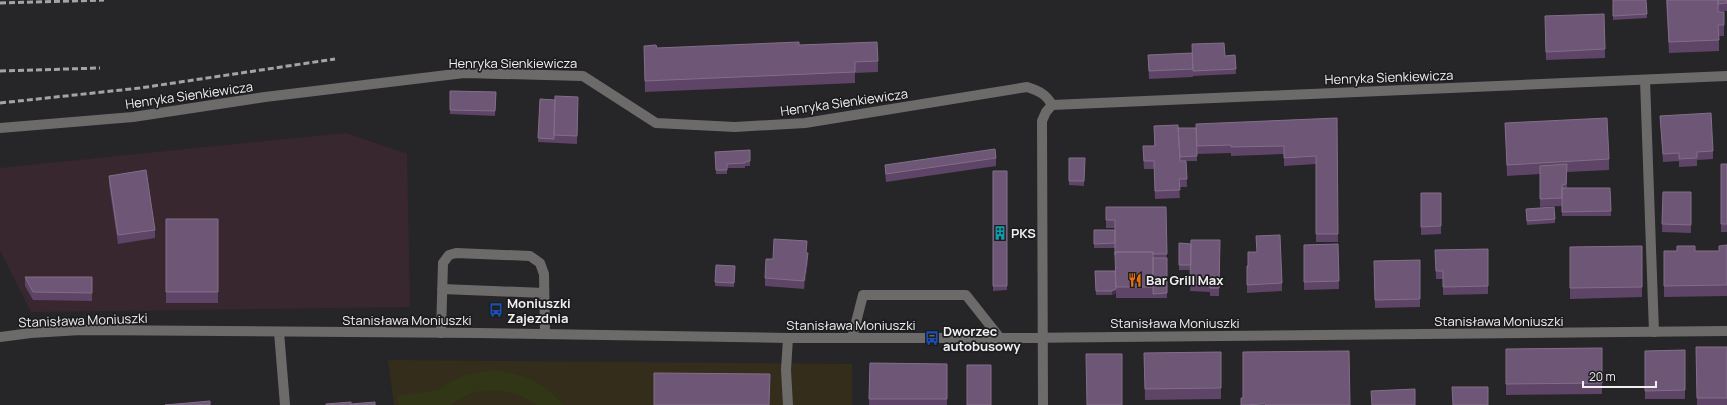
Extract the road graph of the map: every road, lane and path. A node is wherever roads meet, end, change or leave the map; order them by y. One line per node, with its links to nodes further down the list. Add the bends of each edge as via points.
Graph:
1 (1727, 76): 2 (street, Henryka Sienkiewicza)
2 (1644, 80): 3 (street, Henryka Sienkiewicza); 9 (street)
3 (1052, 106): 4 (street, Henryka Sienkiewicza, via 1047,97 1027,87 805,123 735,127 672,124 656,123 583,76 464,73 265,97 133,117); 16 (street, via 1042,121)
4 (0, 128)
5 (442, 289): 6 (street); 6 (street, via 443,263 449,255 456,252 530,256 540,263 544,274); 10 (street)
6 (544, 293): 11 (street)
7 (1727, 331): 9 (street, Stanisława Moniuszki)
8 (279, 332): 10 (street, Stanisława Moniuszki); 12 (street, Stanisława Moniuszki, via 81,330 31,332); 17 (street)
9 (1654, 332): 16 (street, Stanisława Moniuszki)
10 (441, 333): 11 (street, Stanisława Moniuszki)
11 (545, 334): 13 (street, Stanisława Moniuszki)
12 (0, 337)
13 (788, 338): 14 (street, Stanisława Moniuszki); 18 (street)
14 (852, 338): 15 (street, Stanisława Moniuszki); 15 (street, via 864,294 966,295)
15 (1000, 338): 16 (street, Stanisława Moniuszki)
16 (1043, 338): 19 (street)
17 (285, 405)
18 (788, 405)
19 (1043, 405)

